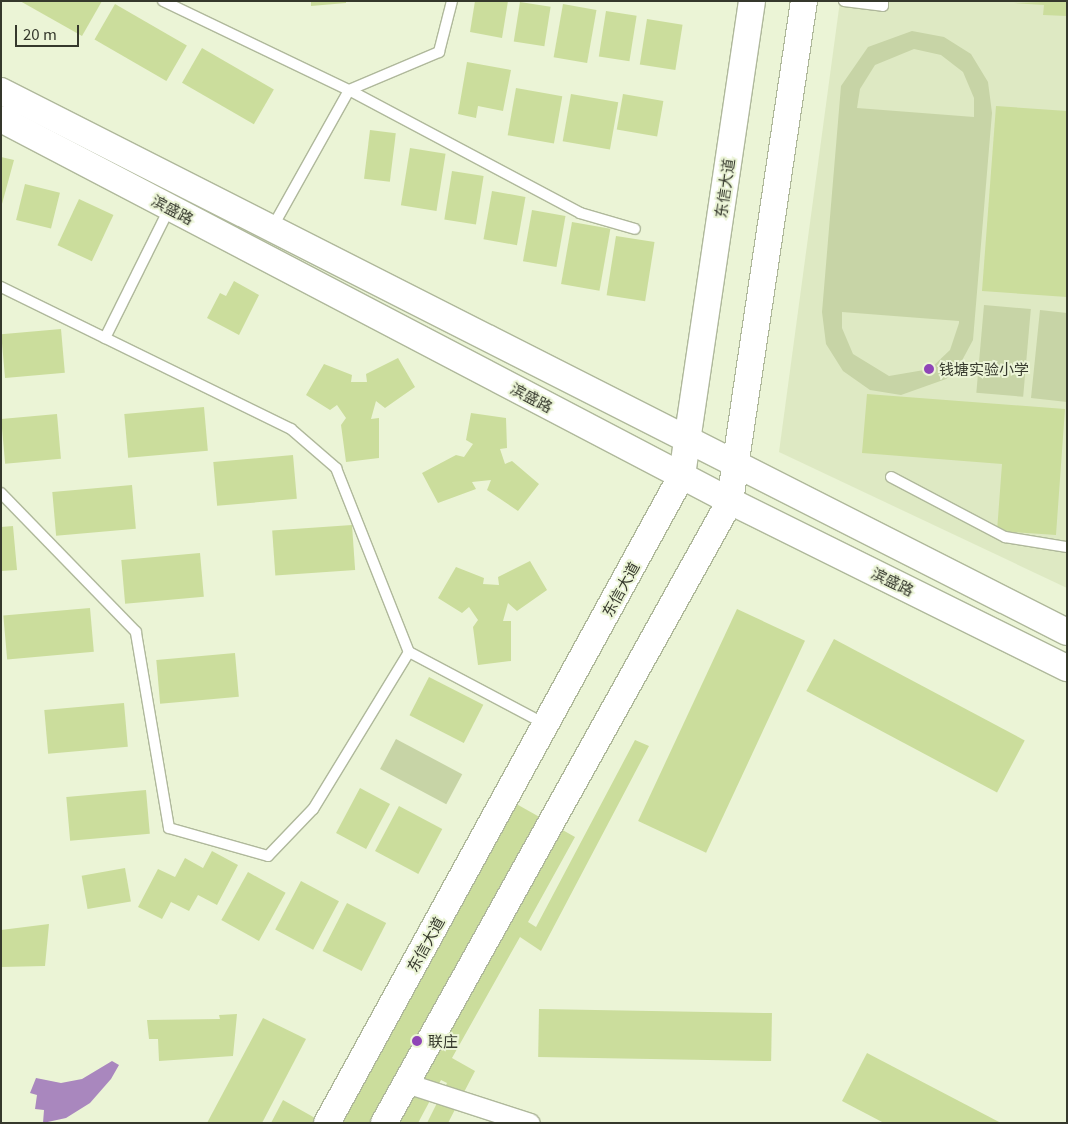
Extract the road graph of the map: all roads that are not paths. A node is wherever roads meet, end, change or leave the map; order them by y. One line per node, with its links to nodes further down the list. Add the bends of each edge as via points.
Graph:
1 (163, 1): 7 (lane)
2 (452, 1): 7 (lane, via 439,52)
3 (752, 1): 15 (main road, 东信大道)
4 (804, 1): 16 (main road)
5 (844, 1): 6 (lane, via 883,6)
6 (883, 1)
7 (349, 90): 11 (lane, via 580,213); 12 (lane)
8 (1, 92): 12 (main road, 滨盛路)
9 (1, 120): 10 (main road, 滨盛路)
10 (170, 208): 14 (lane); 17 (main road, 滨盛路)
11 (635, 228)
12 (271, 231): 15 (main road, 滨盛路)
13 (1, 287): 14 (lane)
14 (105, 338): 23 (lane, via 291,428 336,468)
15 (687, 438): 16 (main road, 滨盛路); 17 (main road, 东信大道)
16 (737, 461): 20 (main road); 22 (main road, 滨盛路)
17 (682, 475): 20 (main road, 滨盛路); 25 (main road, 东信大道)
18 (891, 477): 21 (lane, via 1006,537)
19 (1, 493): 23 (lane, via 136,632 169,828 268,856 313,809)
20 (730, 501): 24 (main road, 滨盛路); 26 (main road)
21 (1067, 547)
22 (1067, 632)
23 (409, 652): 25 (lane)
24 (1067, 668)
25 (546, 725): 27 (main road, 东信大道)
26 (406, 1083): 28 (main road); 29 (street)
27 (327, 1123)
28 (384, 1123)
29 (530, 1123)

